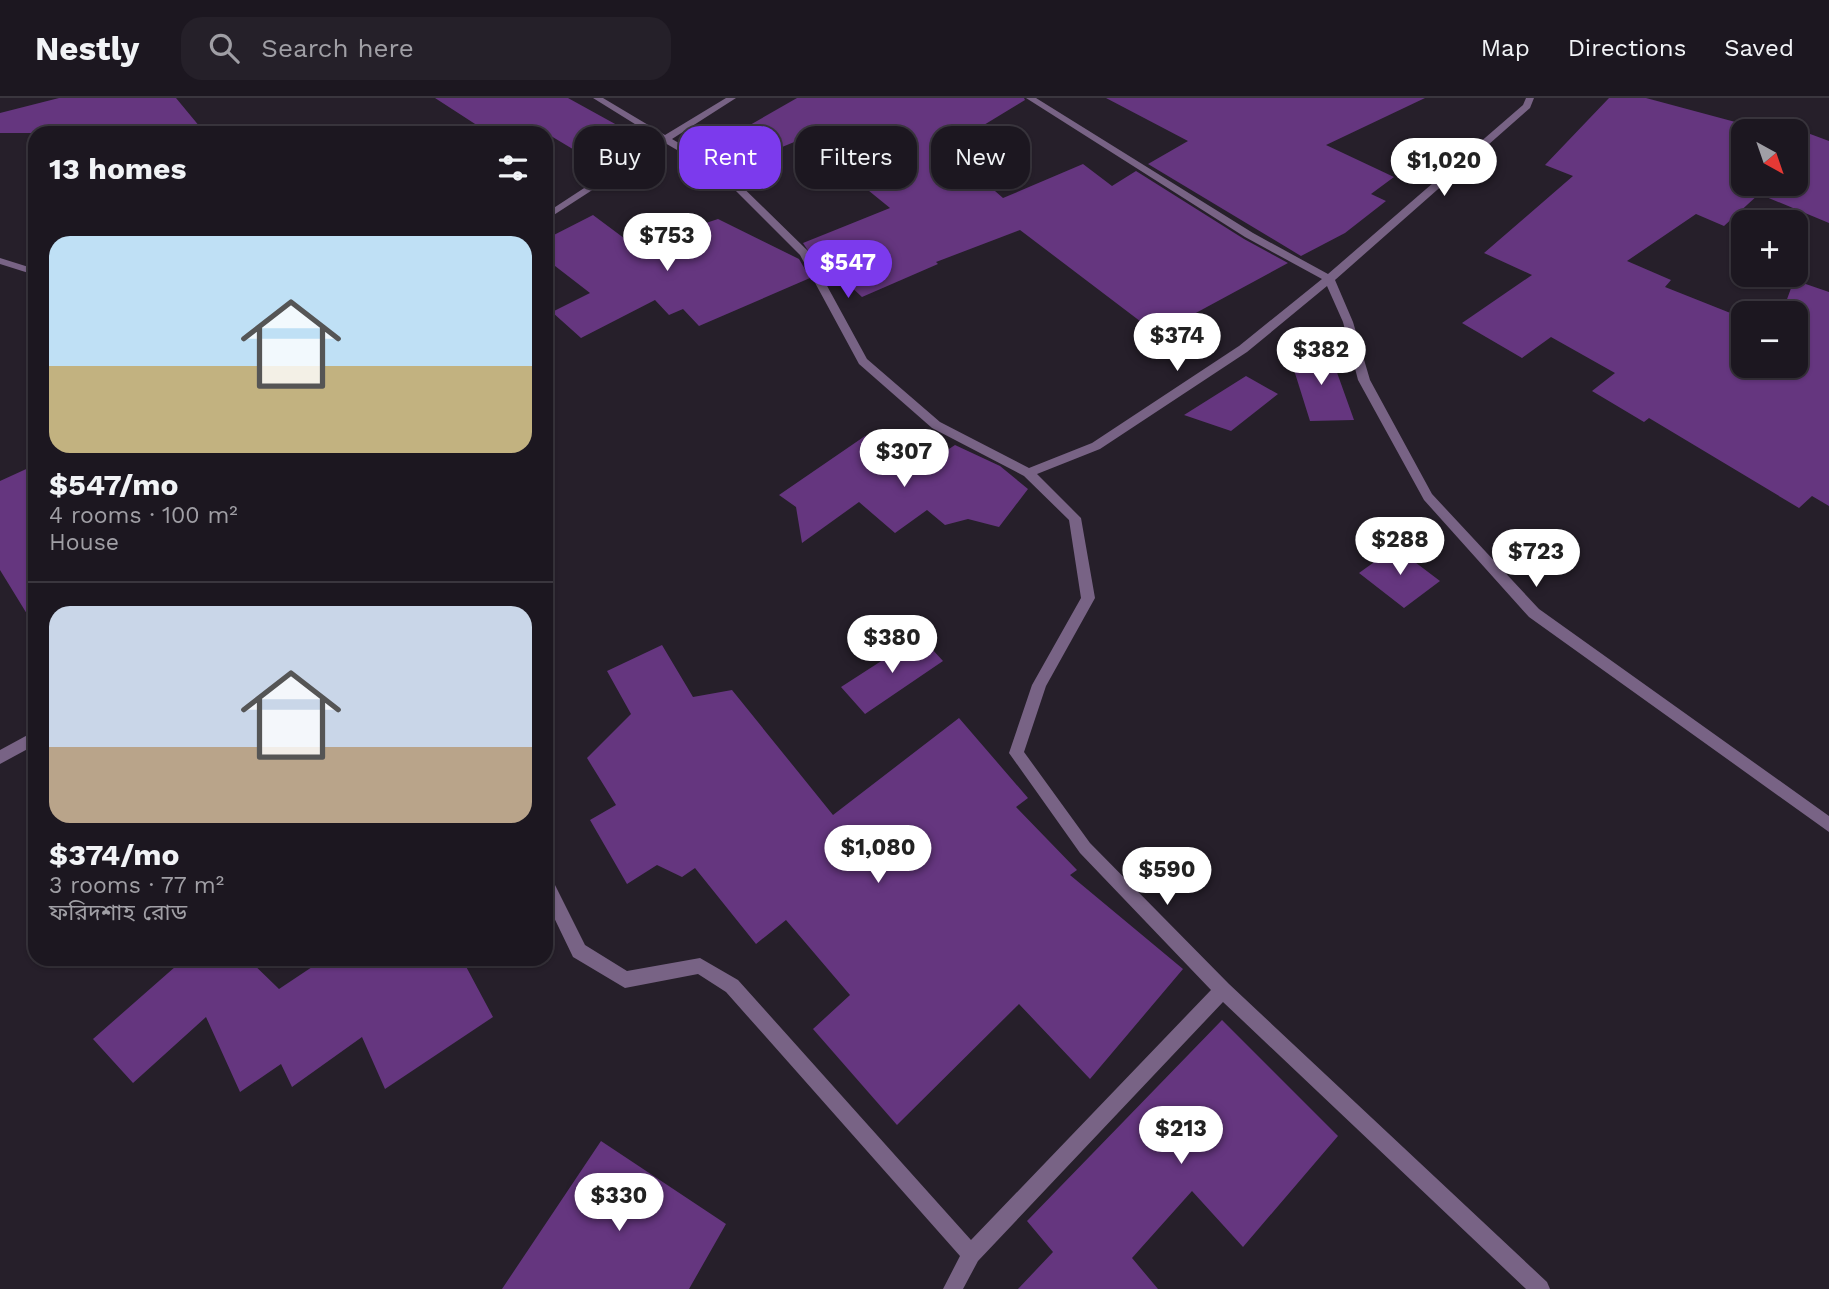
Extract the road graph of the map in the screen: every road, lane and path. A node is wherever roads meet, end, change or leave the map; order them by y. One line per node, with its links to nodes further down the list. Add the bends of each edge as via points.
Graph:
1 (597, 98): 5 (street)
2 (732, 98): 5 (street)
3 (1030, 98): 9 (street, via 1249,235)
4 (1530, 98): 9 (street, via 1527,106)
5 (666, 138): 6 (street); 10 (street, via 723,173 804,253 863,361 936,425)
6 (553, 213)
7 (0, 261): 8 (street)
8 (28, 270)
9 (1329, 279): 10 (street, via 1243,349 1096,446); 13 (street, via 1348,322 1364,380 1428,497 1534,613)
10 (1028, 473): 15 (street, via 1075,518 1088,598 1039,685 1016,753 1085,848)
11 (28, 741): 12 (street)
12 (0, 758)
13 (1829, 825)
14 (553, 898): 16 (street, via 579,951 625,980 700,966 732,986)
15 (1223, 990): 16 (street); 18 (street)
16 (971, 1254): 17 (street)
17 (953, 1289)
18 (1540, 1289)

